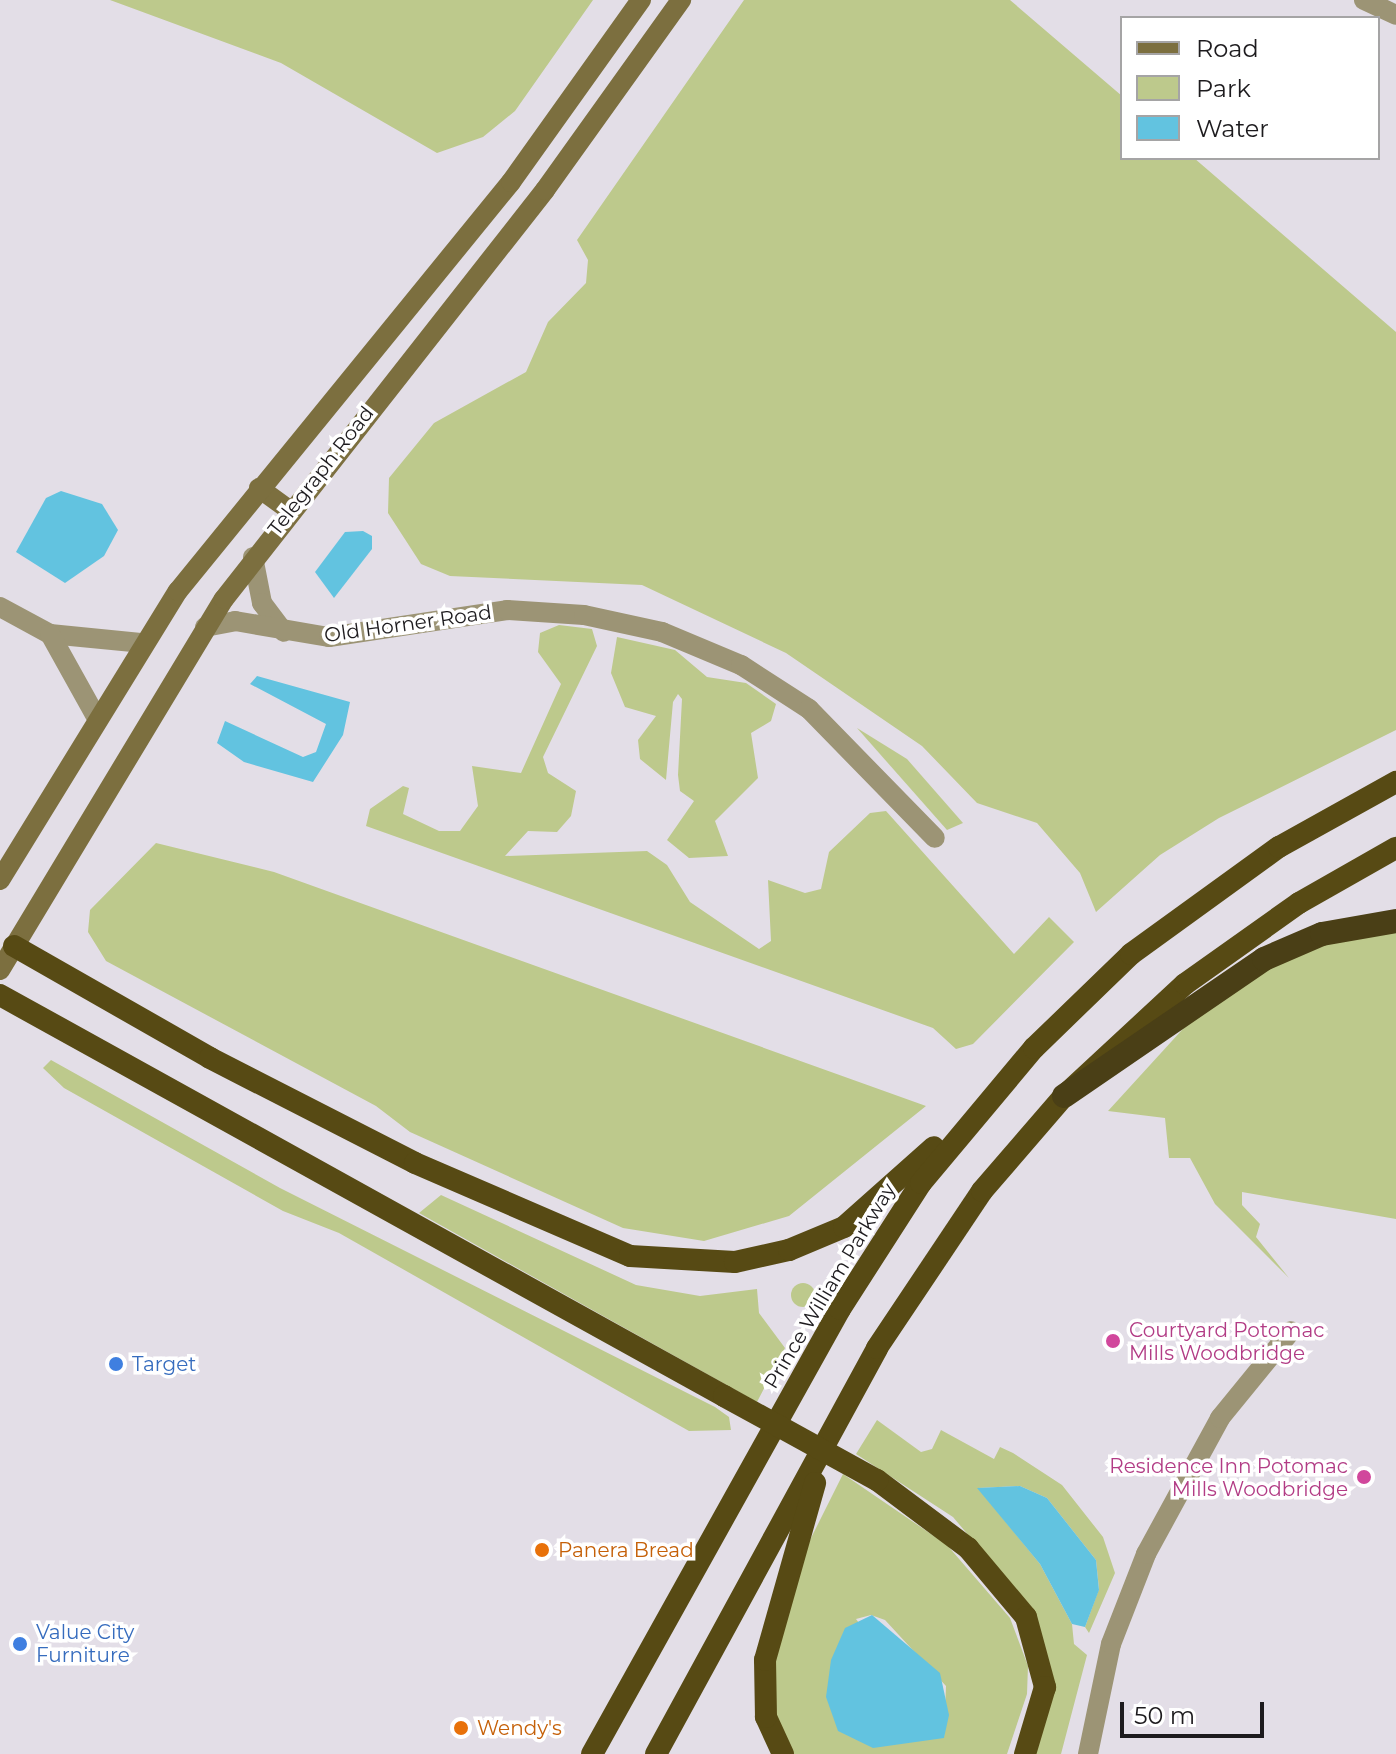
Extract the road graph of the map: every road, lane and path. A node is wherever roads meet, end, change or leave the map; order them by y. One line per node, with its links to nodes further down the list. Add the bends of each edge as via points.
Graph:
1 (641, 0): 5 (main road, Telegraph Road, via 524,165)
2 (681, 0): 6 (main road, Telegraph Road, via 545,190)
3 (1364, 0): 4 (street)
4 (1396, 15)
5 (259, 488): 6 (main road); 12 (main road, Telegraph Road)
6 (289, 510): 7 (main road, Telegraph Road)
7 (253, 557): 9 (main road, Telegraph Road); 10 (street, via 262,603)
8 (0, 607): 11 (street)
9 (205, 627): 10 (street, Old Horner Road, via 235,621); 19 (main road, Telegraph Road)
10 (284, 632): 15 (street, Old Horner Road, via 329,637 507,610 596,617 672,635 741,665 809,709)
11 (50, 634): 12 (street); 13 (street)
12 (141, 643): 13 (main road, Telegraph Road)
13 (95, 715): 17 (main road, Telegraph Road)
14 (1396, 782): 22 (highway, Prince William Parkway, via 1210,894 1131,954)
15 (935, 838)
16 (1396, 848): 23 (highway, via 1229,950)
17 (0, 880)
18 (1396, 921): 23 (highway, via 1322,934 1264,959)
19 (7, 942): 20 (main road, Telegraph Road); 22 (highway, via 210,1058 415,1163 601,1247 666,1262 762,1258 844,1227)
20 (0, 970)
21 (0, 995): 29 (highway, bridge, via 877,1480 968,1548 1026,1617 1045,1687)
22 (1034, 1048): 26 (highway, Prince William Parkway, via 883,1239)
23 (1064, 1096): 25 (highway, via 930,1264)
24 (1291, 1331): 30 (street, via 1220,1418 1146,1554 1111,1644)
25 (831, 1433): 27 (highway); 28 (highway, via 765,1660 766,1717)
26 (592, 1754)
27 (656, 1754)
28 (783, 1754)
29 (1025, 1754)
30 (1088, 1754)

